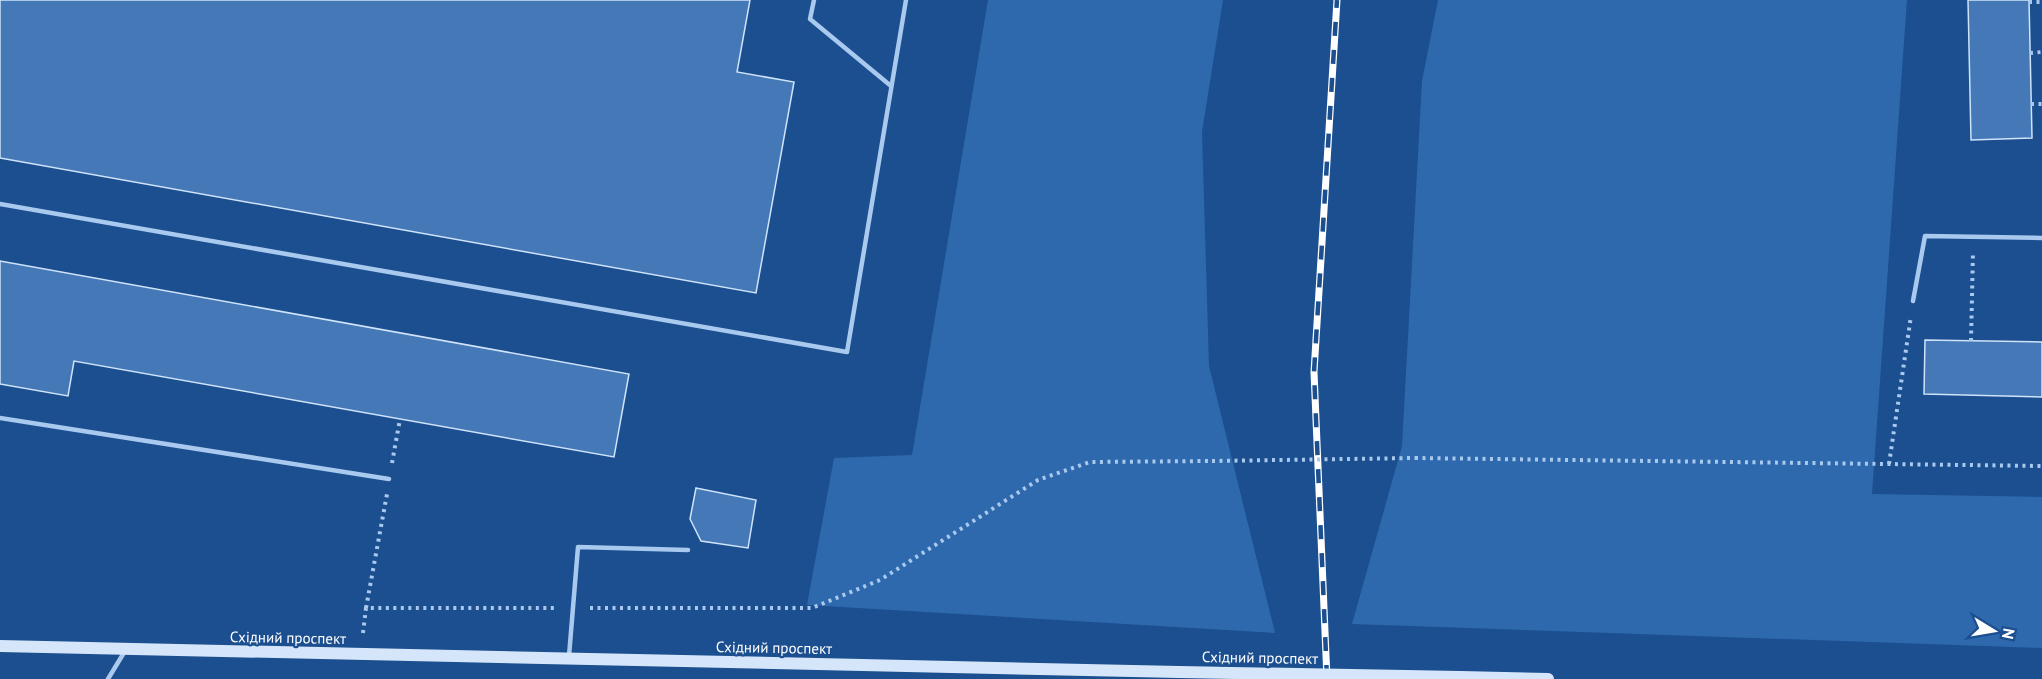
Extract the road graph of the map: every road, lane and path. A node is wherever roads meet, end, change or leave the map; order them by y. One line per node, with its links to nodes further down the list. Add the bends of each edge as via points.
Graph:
1 (814, 0): 7 (lane, via 810,19)
2 (906, 0): 7 (lane)
3 (2029, 2): 4 (path)
4 (2042, 2)
5 (2030, 52): 6 (path)
6 (2042, 52)
7 (891, 86): 10 (lane, via 847,351)
8 (2031, 104): 9 (path)
9 (2042, 104)
10 (0, 204)
11 (1973, 236): 12 (lane); 13 (lane, via 1925,236); 14 (path)
12 (2042, 238)
13 (1913, 301): 17 (path)
14 (1971, 341)
15 (0, 418): 19 (lane)
16 (400, 419): 19 (path)
17 (1889, 464): 18 (path); 21 (path, bridge, via 1415,458 1090,462 1038,480 880,580 812,608)
18 (2042, 466)
19 (389, 479): 22 (path)
20 (688, 550): 21 (lane, via 578,547)
21 (573, 608): 22 (path); 26 (lane)
22 (366, 609): 25 (path)
23 (0, 646): 24 (main road, Східний проспект)
24 (127, 649): 25 (main road, Східний проспект); 27 (lane)
25 (360, 654): 26 (main road, Східний проспект)
26 (568, 659): 28 (main road, Східний проспект, bridge)
27 (108, 679)
28 (1548, 679)

